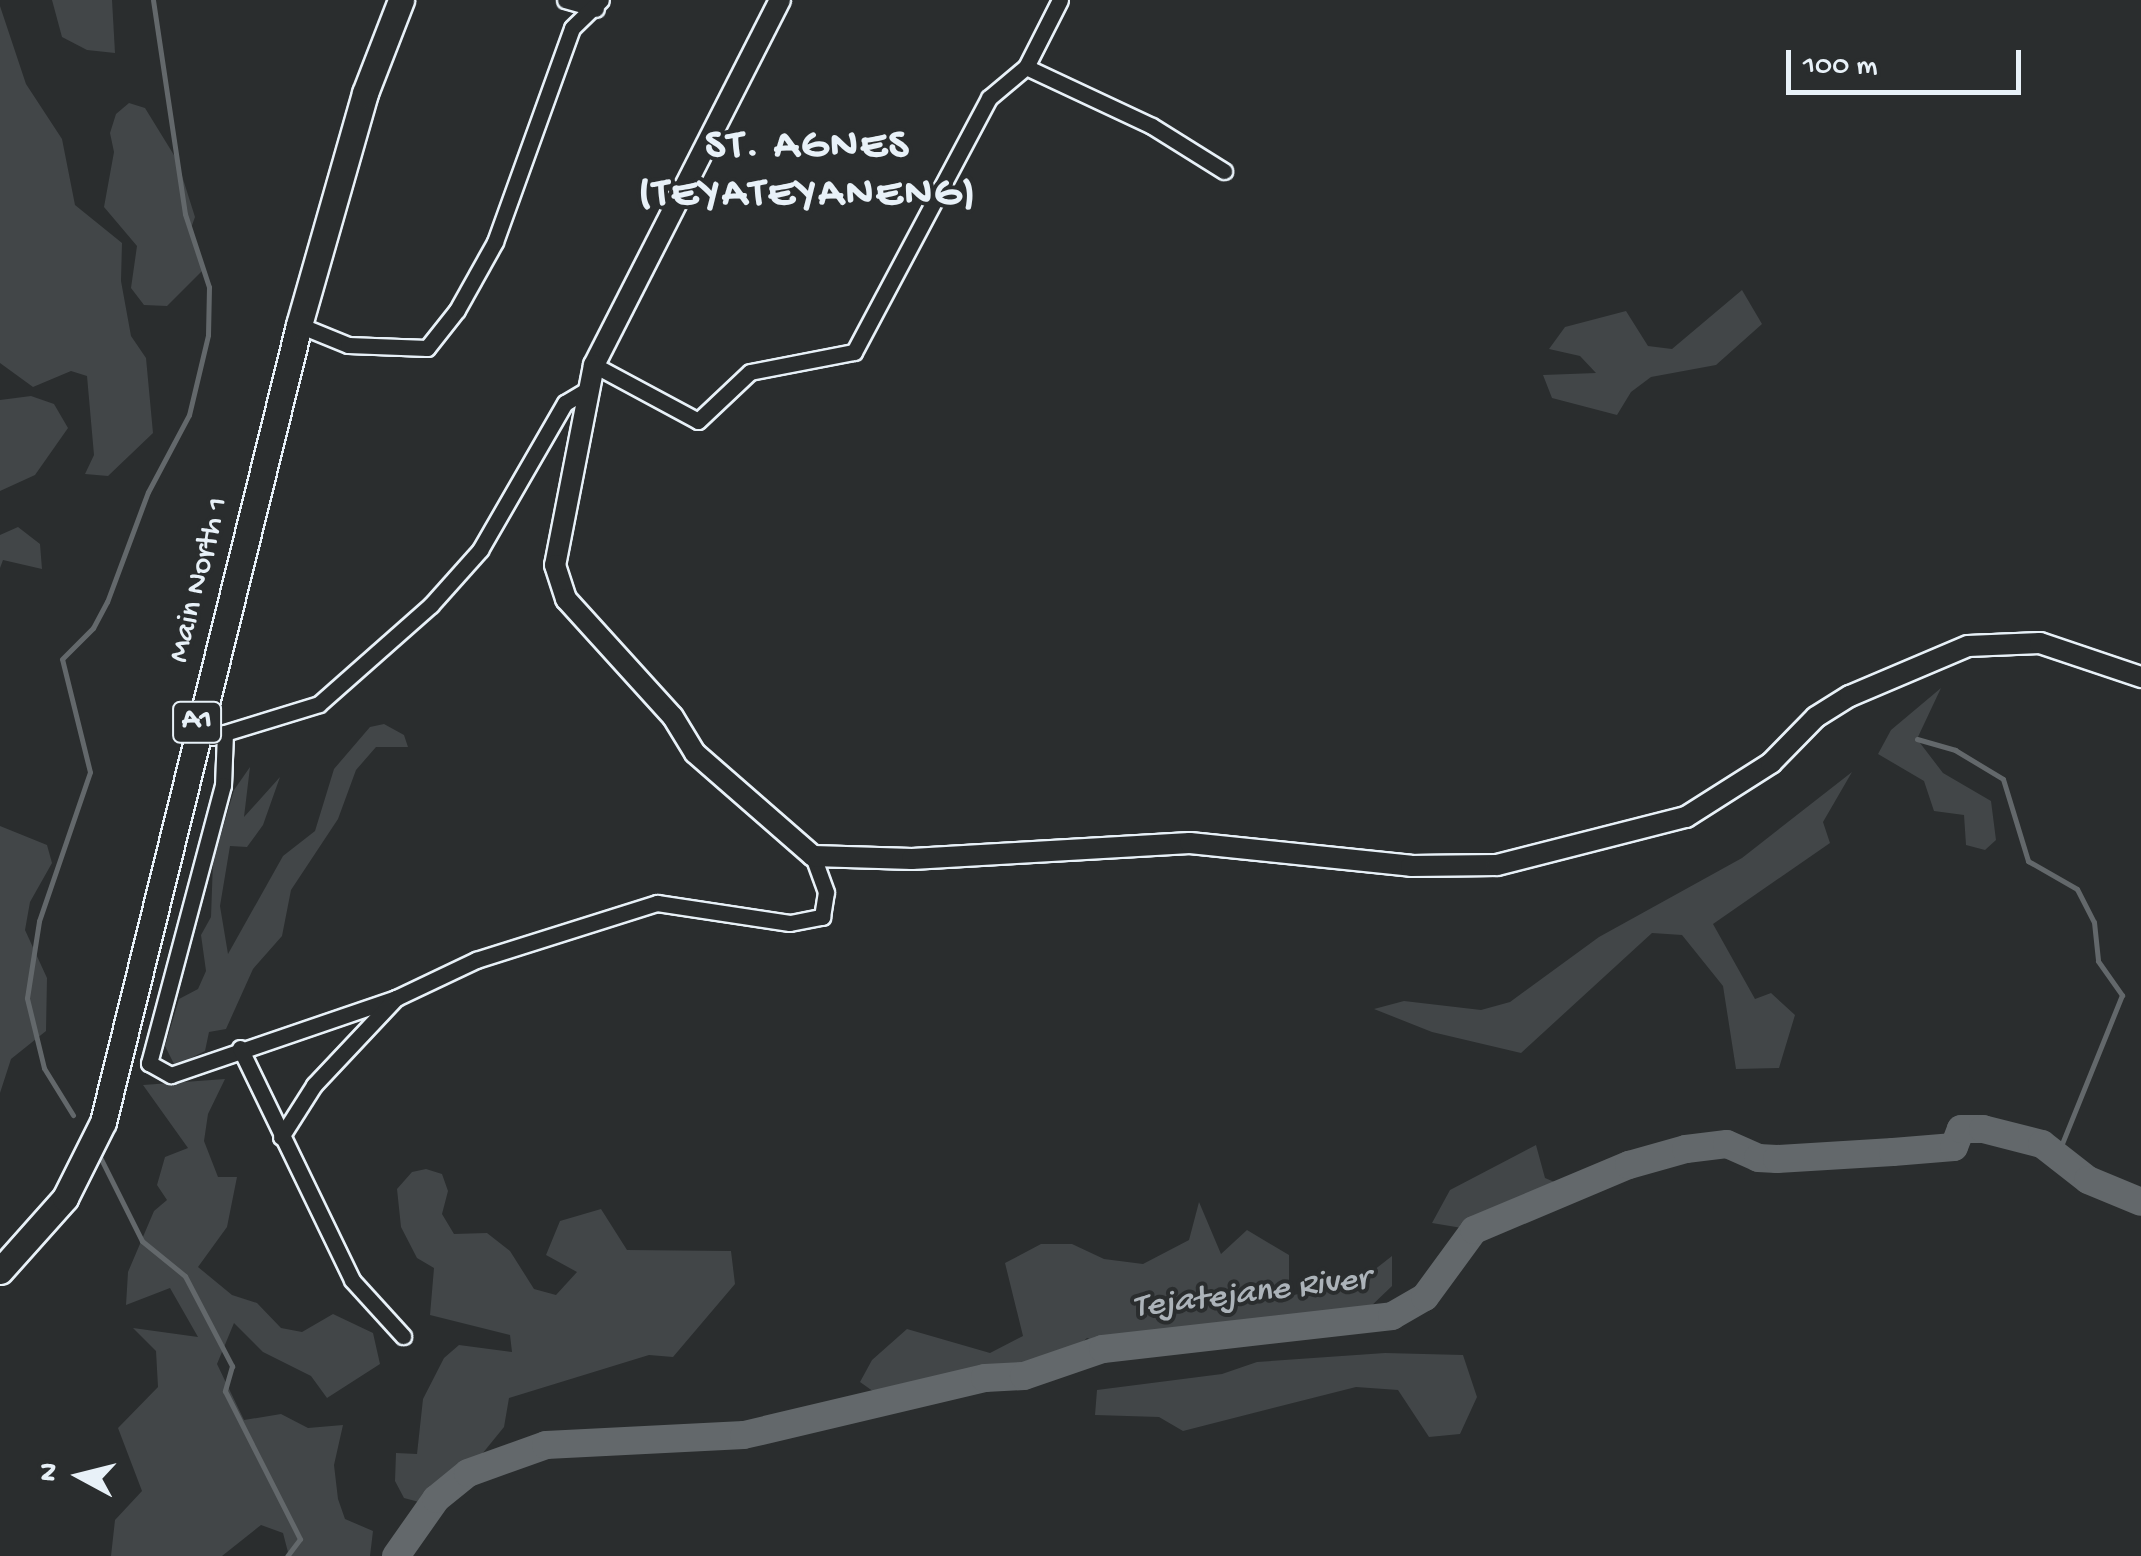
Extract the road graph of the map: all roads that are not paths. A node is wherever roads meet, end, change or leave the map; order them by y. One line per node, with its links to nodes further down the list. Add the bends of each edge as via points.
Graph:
1 (401, 0): 8 (main road, Main North 1 / A1, via 365,92)
2 (565, 0): 5 (street)
3 (780, 0): 9 (street)
4 (1060, 0): 6 (street)
5 (599, 4): 8 (street, via 572,28 495,242 457,310 426,348 348,345)
6 (1026, 67): 7 (street, via 1152,126); 9 (street, via 989,98 854,352 750,372 698,422)
7 (1224, 171)
8 (299, 325): 12 (main road, Main North 1 / A1)
9 (594, 365): 10 (street)
10 (587, 390): 13 (street, via 565,403 480,550 431,605 320,704); 14 (street, via 556,584 673,716 695,754)
11 (2141, 677): 14 (street, via 2040,644 1968,646 1850,696 1716,803 1652,830 1497,865 1411,866 1190,842 912,859)
12 (195, 730): 13 (street, via 212,737); 18 (main road, Main North 1 / A1, via 102,1122 65,1198)
13 (225, 733): 16 (street, via 222,786 149,1063 171,1075)
14 (814, 856): 15 (street, via 826,892 822,917 790,924 657,903 476,960)
15 (396, 998): 16 (street); 17 (street, via 314,1085)
16 (240, 1048): 17 (street, via 264,1088)
17 (281, 1137): 19 (street, via 352,1280)
18 (0, 1271)
19 (403, 1336)

